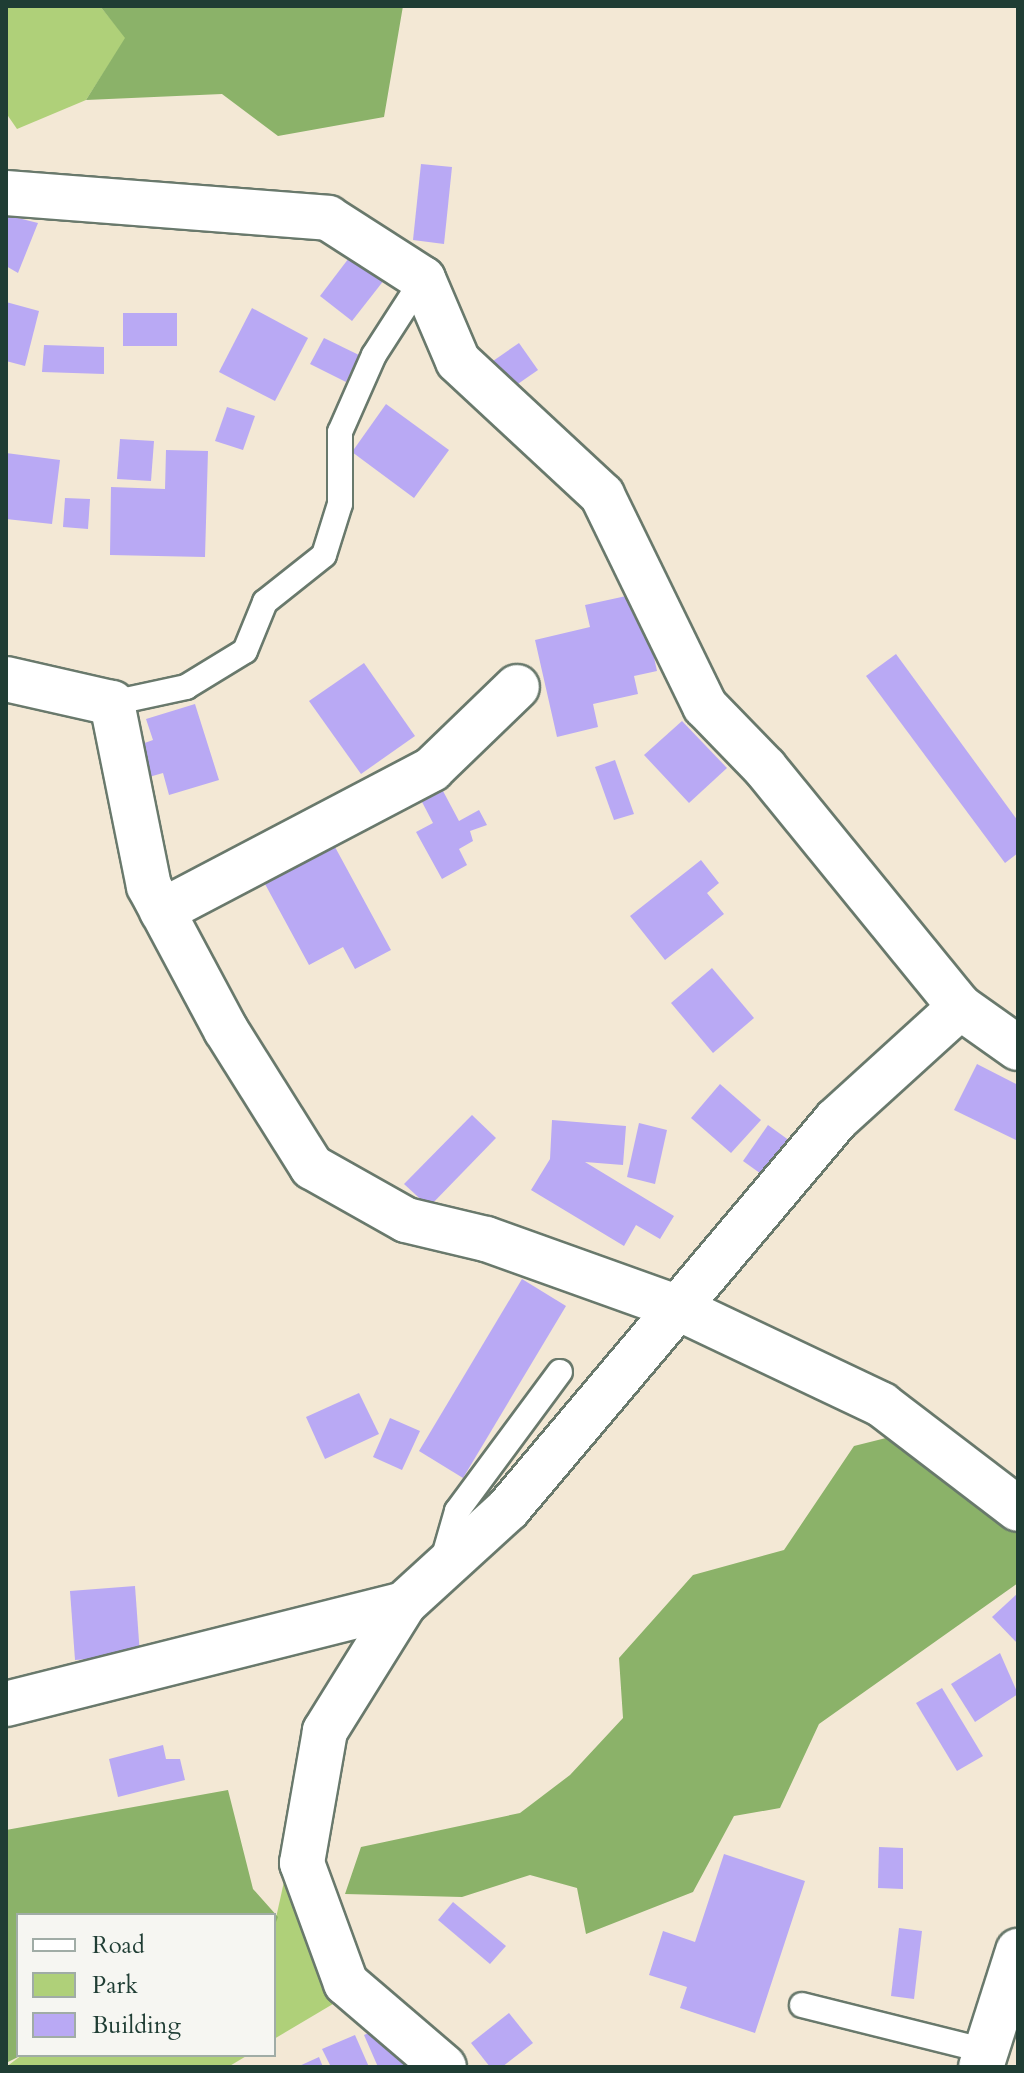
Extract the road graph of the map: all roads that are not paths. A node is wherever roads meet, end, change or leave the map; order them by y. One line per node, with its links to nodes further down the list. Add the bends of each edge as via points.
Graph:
1 (7, 192): 2 (street, via 328,218)
2 (423, 279): 5 (lane, via 374,355 340,432 340,504 324,555 265,602 245,651 186,687); 7 (street, via 458,361 602,495 705,706)
3 (6, 679): 5 (street)
4 (517, 687): 6 (street, via 432,769)
5 (112, 703): 6 (street, via 149,886)
6 (162, 911): 9 (street, via 312,1167 406,1220 486,1239)
7 (960, 1007): 8 (street); 9 (street, via 836,1120)
8 (1018, 1048)
9 (676, 1307): 11 (street, via 882,1405); 12 (street, via 508,1509)
10 (560, 1372): 12 (lane, via 457,1511)
11 (1018, 1509)
12 (439, 1573): 13 (street)
13 (404, 1604): 14 (street); 18 (street, via 325,1731 302,1863 346,1983)
14 (6, 1704)
15 (1018, 1951): 17 (street)
16 (802, 2005): 17 (lane)
17 (984, 2059)
18 (444, 2067)

